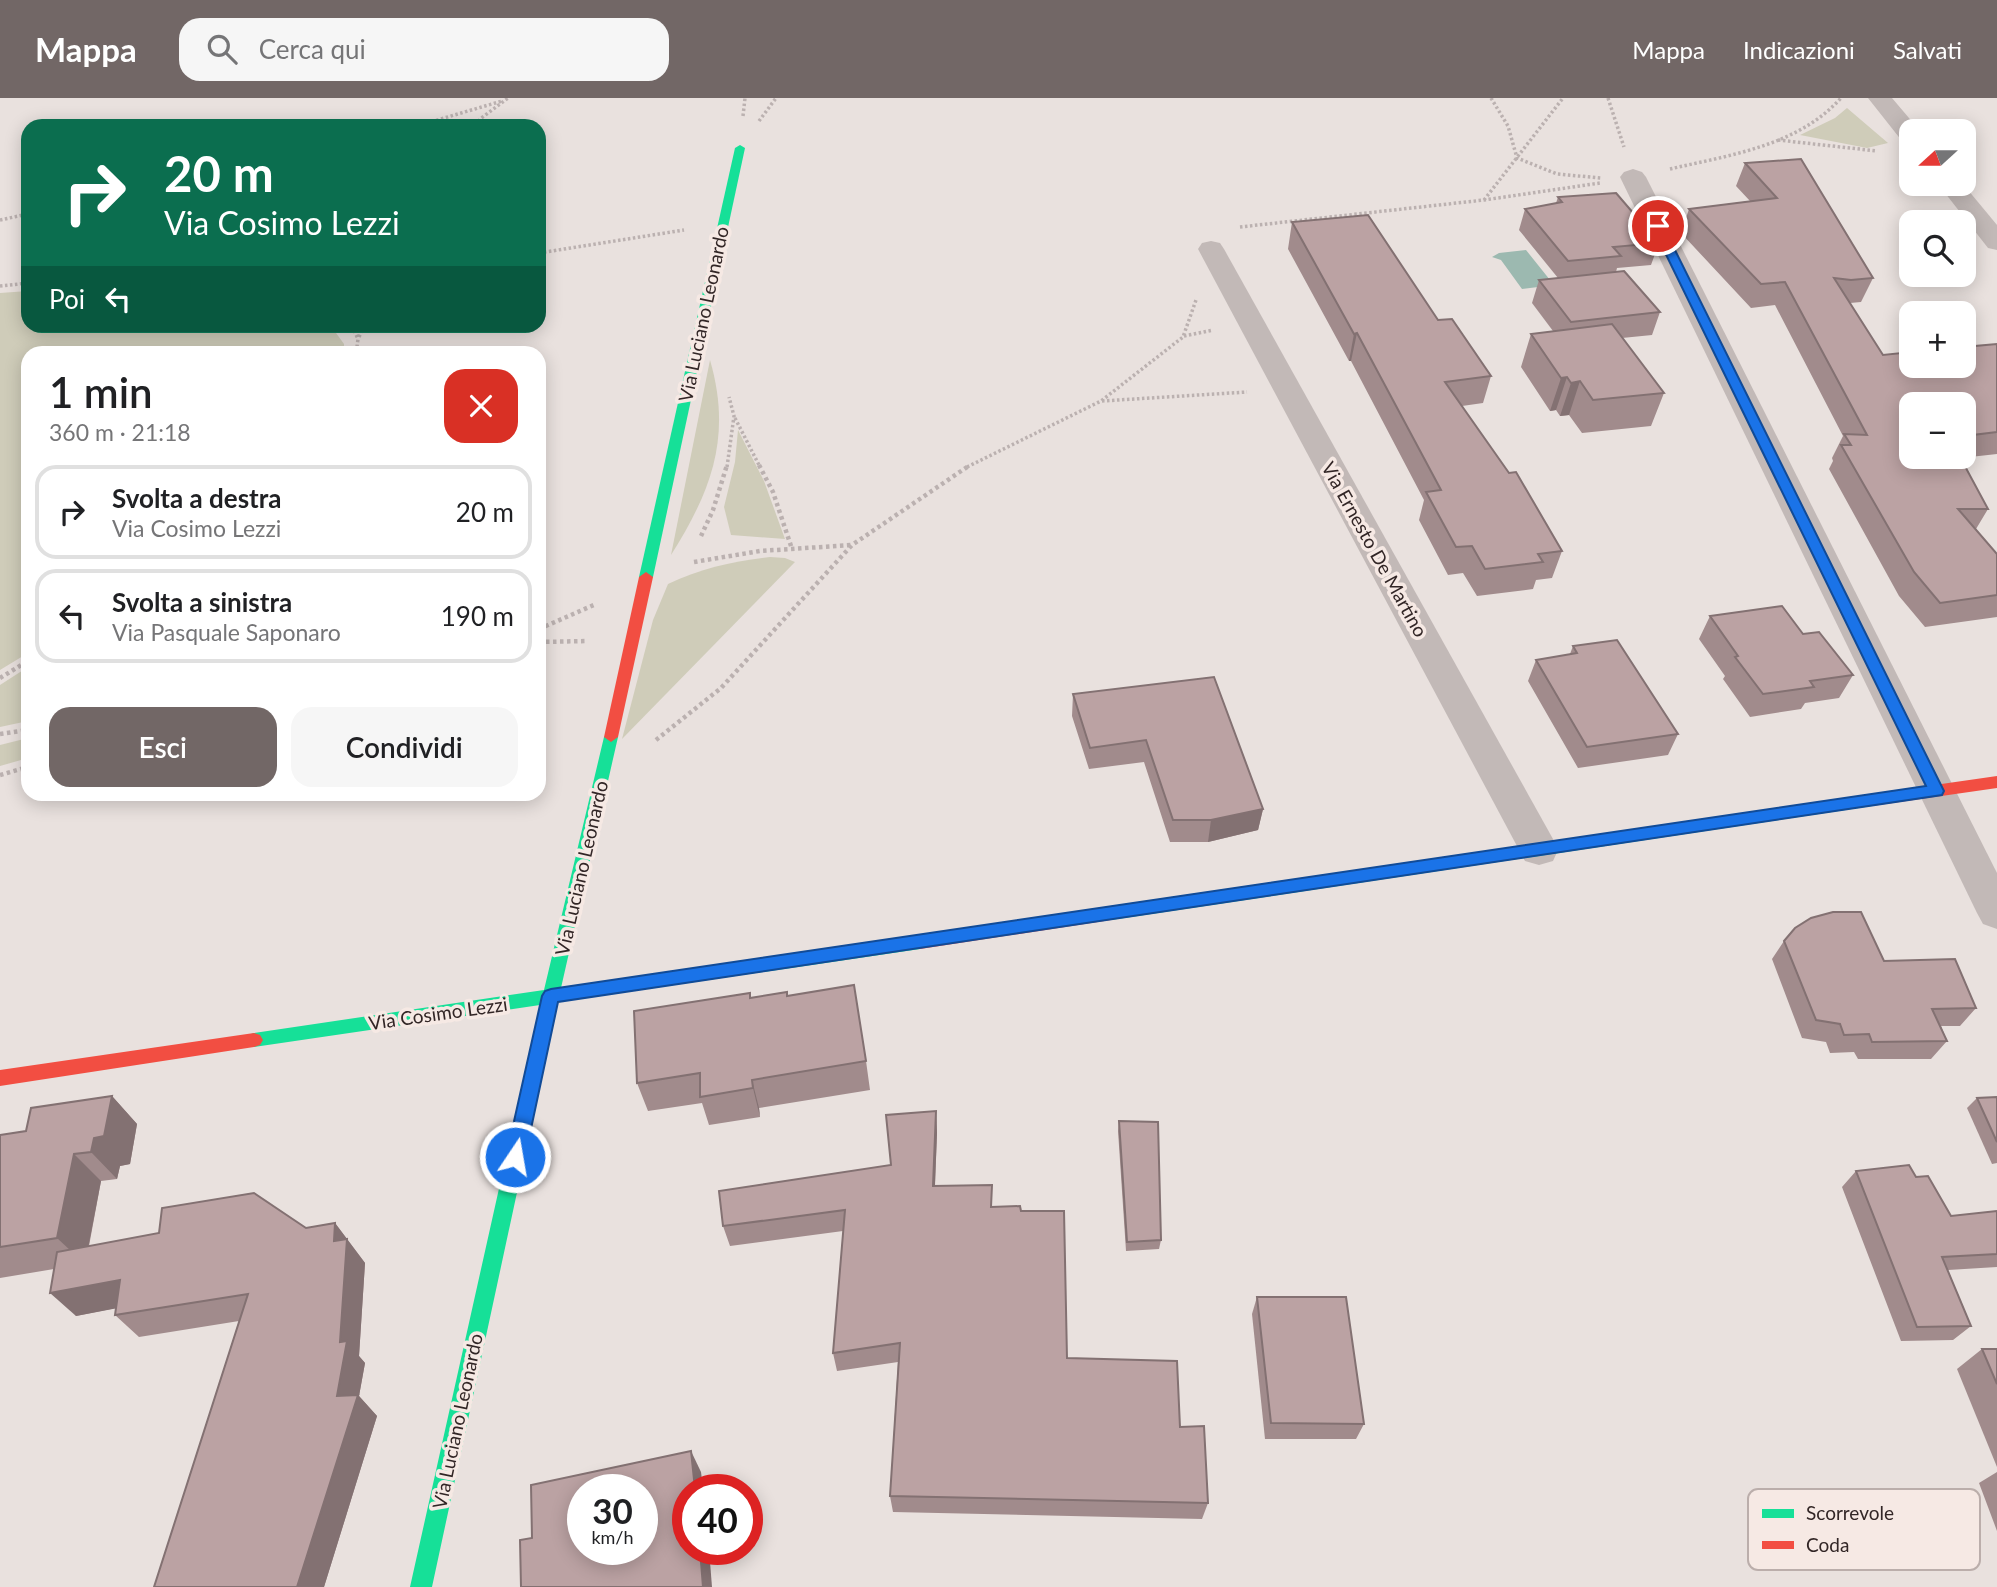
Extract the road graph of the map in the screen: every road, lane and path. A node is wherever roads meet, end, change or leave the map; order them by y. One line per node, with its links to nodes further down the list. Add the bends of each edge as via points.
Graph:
1 (508, 98): 7 (path)
2 (1491, 98): 14 (path, via 1513,135)
3 (1563, 98): 14 (path)
4 (1608, 98): 15 (path)
5 (1841, 98): 11 (path, via 1809,126)
6 (1880, 98): 10 (street)
7 (502, 101): 8 (path); 9 (path)
8 (441, 119)
9 (480, 119)
10 (1899, 121)
11 (1777, 140): 13 (path); 15 (path)
12 (740, 148): 20 (street, Via Luciano Leonardo)
13 (1879, 151)
14 (1517, 158): 15 (path, via 1558,176); 17 (path)
15 (1633, 177): 17 (path); 42 (street)
16 (1960, 196): 21 (street)
17 (1484, 200): 22 (path, via 1223,230)
18 (21, 216): 19 (path)
19 (0, 220)
20 (723, 225): 23 (path); 45 (street, Via Luciano Leonardo)
21 (1997, 243)
22 (1211, 249): 30 (street, Via Ernesto De Martino); 31 (path, via 1183,337)
23 (546, 252)
24 (21, 284): 25 (path)
25 (0, 286)
26 (356, 333): 28 (path)
27 (360, 333): 28 (path)
28 (358, 338): 29 (path)
29 (357, 346)
30 (1292, 397): 31 (path, via 1251,392); 43 (street, Via Ernesto De Martino)
31 (1101, 401): 38 (path, via 972,464 852,545 720,688)
32 (735, 417): 33 (path, via 774,492)
33 (792, 549)
34 (21, 665): 35 (path)
35 (0, 678)
36 (21, 731): 37 (path)
37 (0, 734)
38 (655, 741)
39 (21, 769): 40 (path)
40 (0, 775)
41 (1997, 782): 42 (street, Via Cosimo Lezzi)
42 (1936, 791): 43 (street, Via Cosimo Lezzi); 44 (street)
43 (1539, 850): 45 (street, Via Cosimo Lezzi)
44 (1997, 913)
45 (551, 996): 46 (street, Via Cosimo Lezzi); 47 (street, Via Luciano Leonardo)
46 (0, 1078)
47 (421, 1587)

